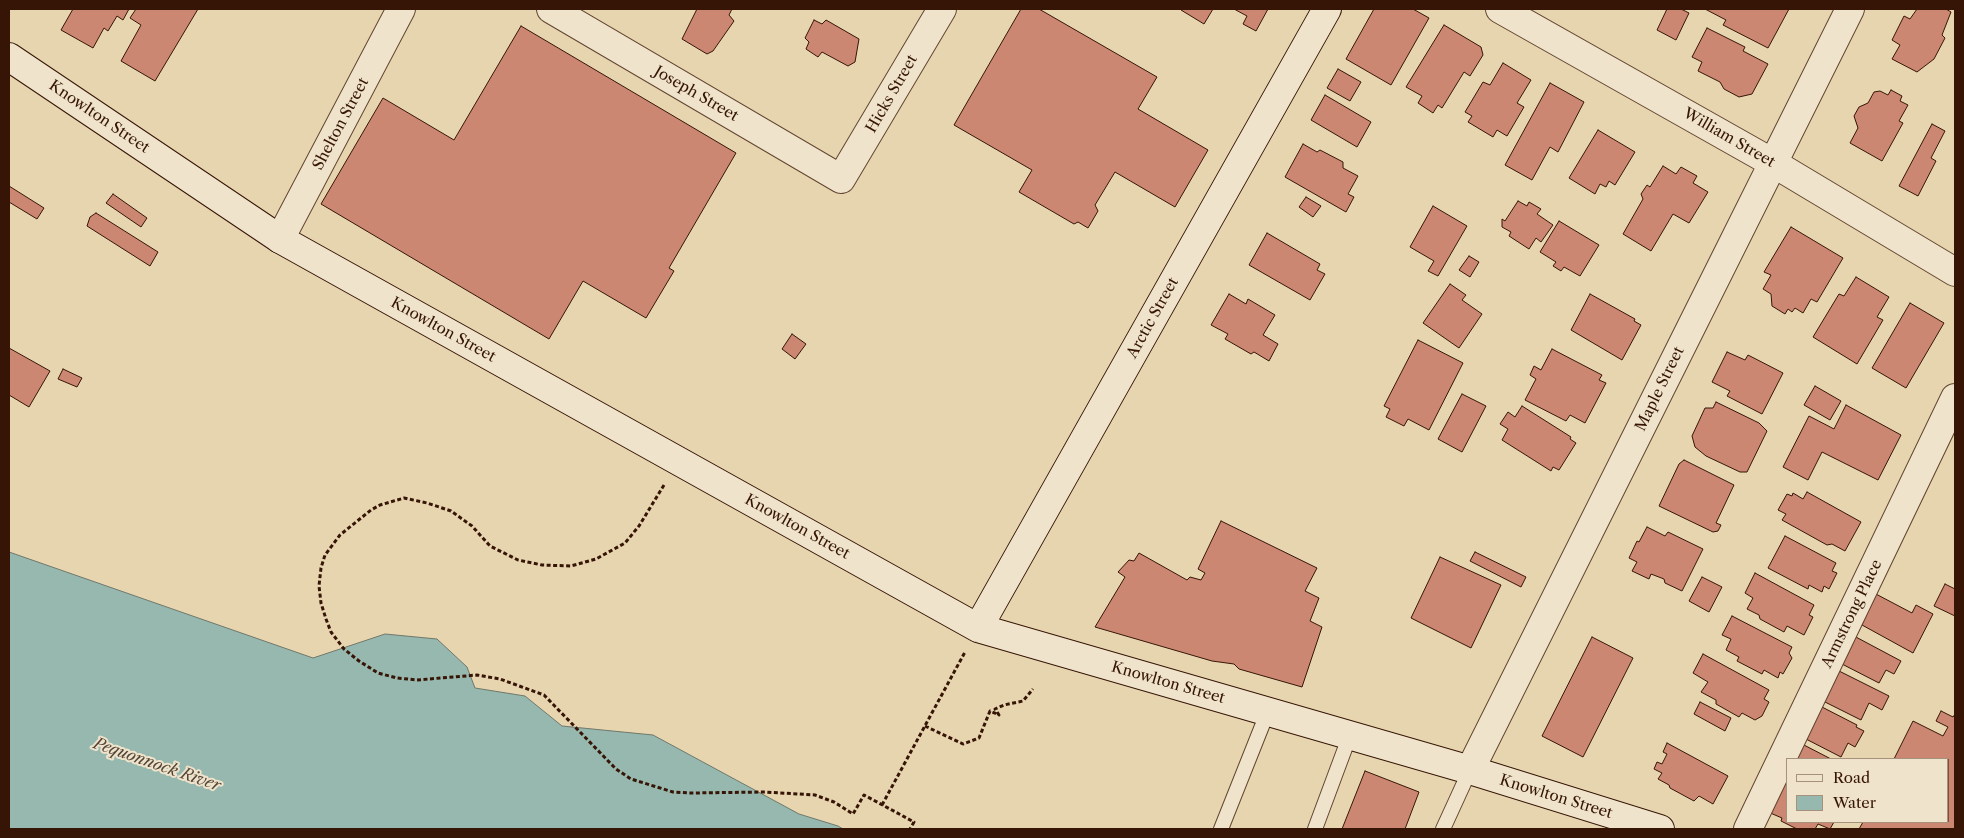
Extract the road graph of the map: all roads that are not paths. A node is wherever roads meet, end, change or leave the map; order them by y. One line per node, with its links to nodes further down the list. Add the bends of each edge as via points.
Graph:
1 (401, 9): 10 (street, Shelton Street)
2 (551, 9): 9 (street, Joseph Street)
3 (942, 9): 9 (street, Hicks Street)
4 (1327, 9): 13 (street, Arctic Street)
5 (1500, 9): 8 (street, William Street)
6 (1850, 9): 8 (street, Maple Street)
7 (9, 56): 10 (street, Knowlton Street)
8 (1773, 163): 11 (street, William Street); 16 (street, Maple Street)
9 (842, 179)
10 (280, 239): 13 (street, Knowlton Street)
11 (1955, 272)
12 (1955, 398): 21 (street, Armstrong Place)
13 (978, 628): 14 (street, Knowlton Street)
14 (1268, 711): 15 (street, Knowlton Street); 17 (lane)
15 (1350, 735): 16 (street, Knowlton Street); 18 (lane)
16 (1470, 770): 19 (lane); 20 (street, Knowlton Street)
17 (1221, 829)
18 (1315, 829)
19 (1443, 829)
20 (1660, 829)
21 (1748, 829)

